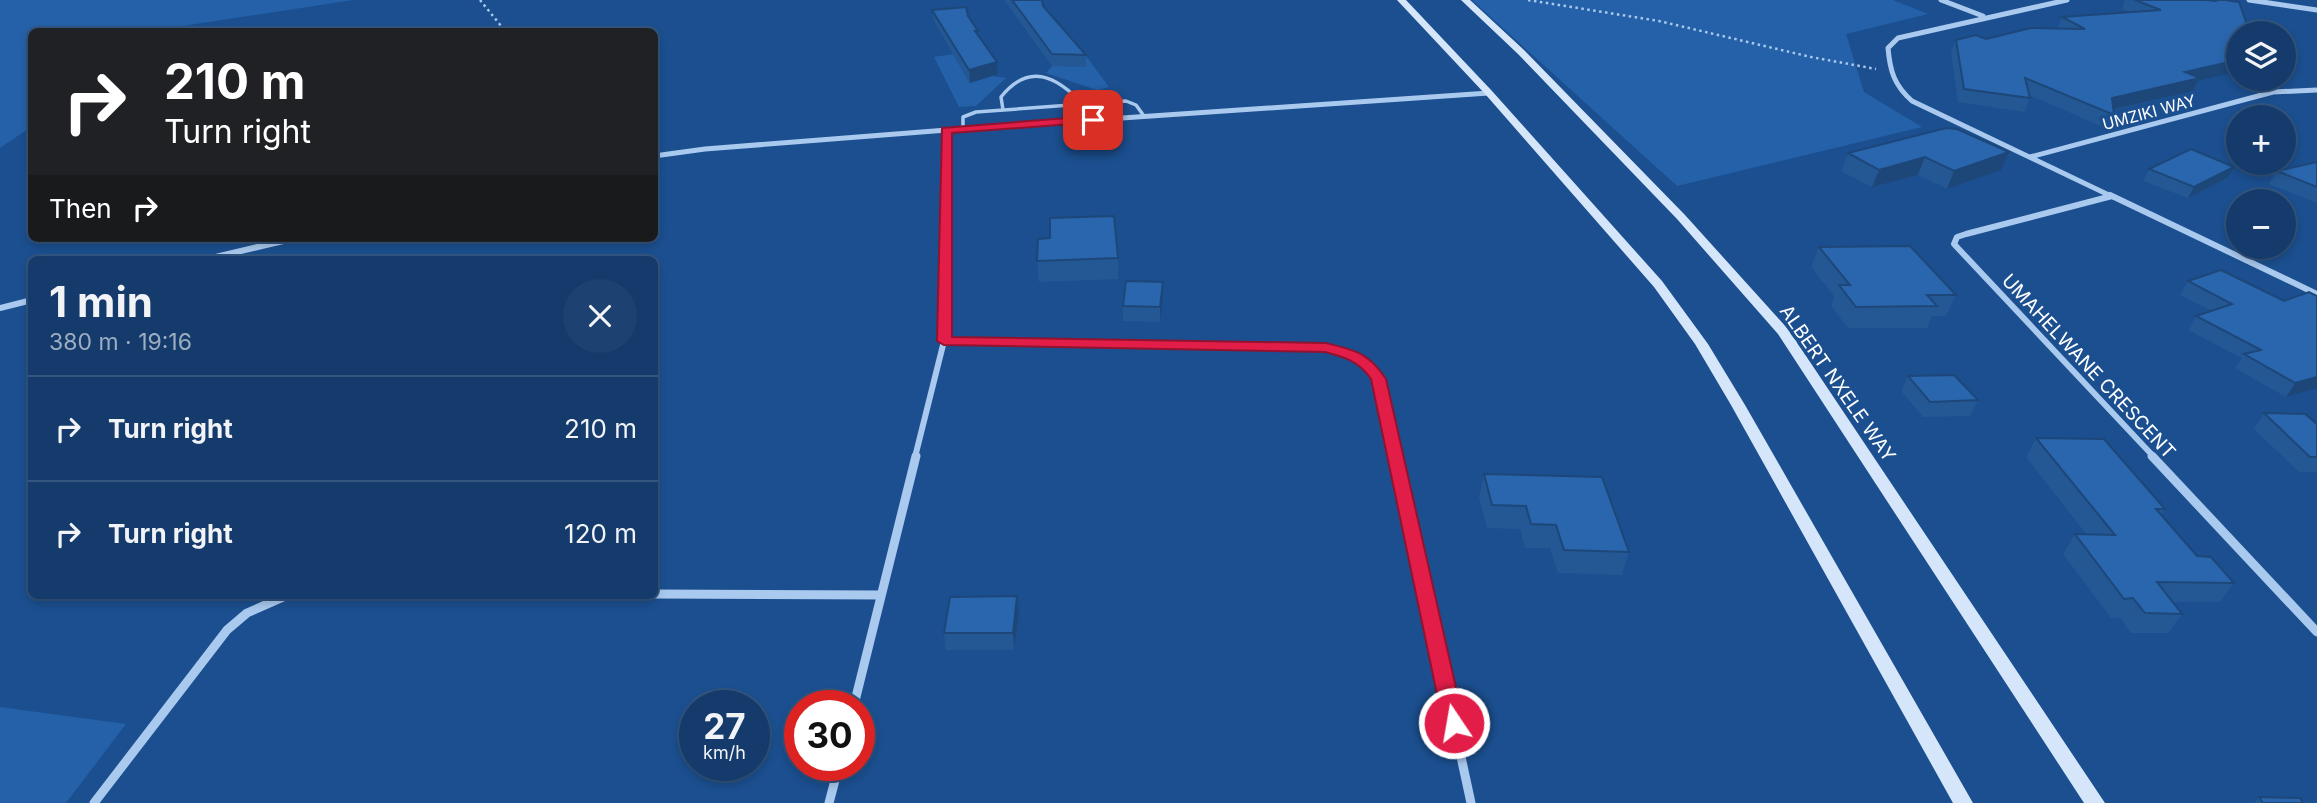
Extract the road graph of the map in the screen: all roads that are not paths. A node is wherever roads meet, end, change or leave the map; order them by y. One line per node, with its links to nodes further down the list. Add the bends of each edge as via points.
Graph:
1 (1401, 0): 9 (main road)
2 (1465, 0): 34 (main road, ALBERT NXELE WAY, via 1681,217 1783,332)
3 (1941, 0): 7 (street)
4 (2067, 0): 7 (street)
5 (2249, 0): 6 (street)
6 (2317, 10)
7 (1985, 17): 16 (street, via 1898,38 1888,48 1892,80 1912,101)
8 (2317, 90): 16 (street, UMZIKI WAY, via 2273,92)
9 (1489, 93): 12 (street); 33 (main road, via 1658,284 1701,344)
10 (1083, 104): 11 (lane); 11 (lane, via 1054,80 1026,76 1006,88 1001,97); 12 (lane, via 1126,101)
11 (1003, 110): 13 (lane, via 962,117)
12 (1144, 116): 13 (street)
13 (963, 129): 14 (street)
14 (947, 130): 15 (street); 23 (street)
15 (658, 155)
16 (2030, 156): 17 (street)
17 (2112, 196): 20 (street); 27 (street, UMAHELWANE CRESCENT, via 1966,234 1954,244)
18 (279, 242): 19 (street)
19 (220, 256)
20 (2317, 294)
21 (28, 301): 22 (street)
22 (0, 308)
23 (944, 341): 25 (street); 32 (street, via 1326,347 1359,357 1370,366 1379,379)
24 (658, 594): 25 (street)
25 (881, 595): 28 (street)
26 (279, 599): 30 (street, via 247,613 227,630)
27 (2317, 632)
28 (858, 690)
29 (835, 781): 31 (street)
30 (94, 803)
31 (829, 803)
32 (1471, 803)
33 (1963, 803)
34 (2095, 803)

